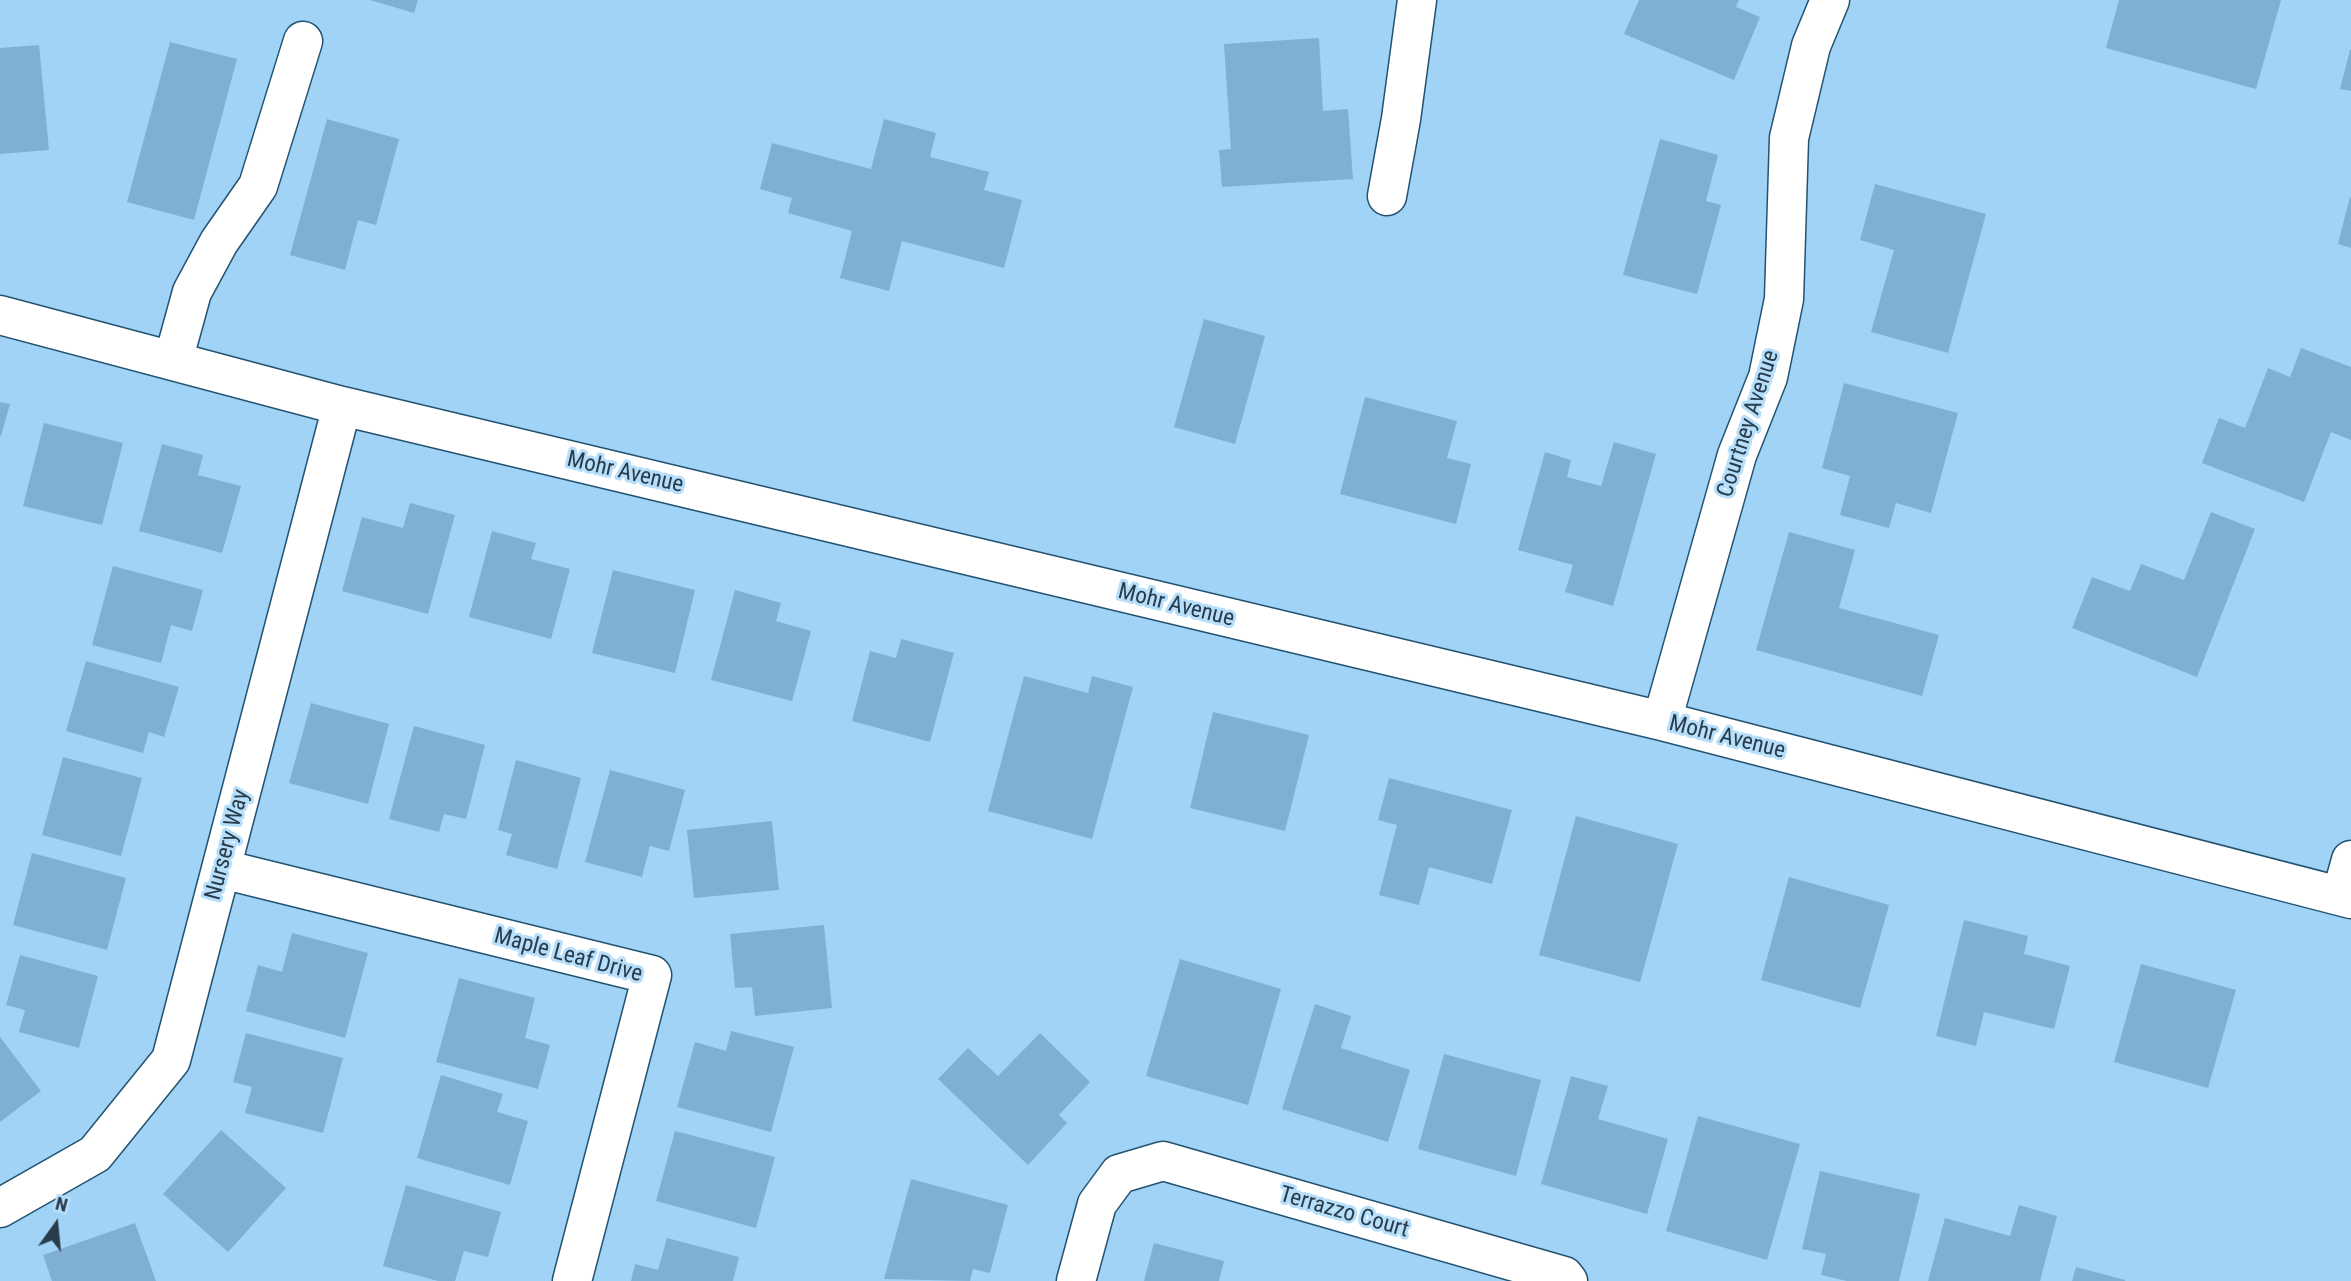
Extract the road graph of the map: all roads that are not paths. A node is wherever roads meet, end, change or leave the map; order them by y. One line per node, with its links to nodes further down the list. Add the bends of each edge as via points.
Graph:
1 (1417, 0): 4 (street)
2 (1829, 0): 8 (street, Courtney Avenue, via 1811,46 1789,138 1784,299 1768,377 1737,455)
3 (303, 41): 6 (street, via 258,186 219,242 192,292)
4 (1387, 196)
5 (0, 315): 6 (street, Mohr Avenue)
6 (173, 361): 7 (street, Mohr Avenue)
7 (342, 406): 8 (street, Mohr Avenue); 9 (street, Nursery Way)
8 (1662, 721): 10 (street, Mohr Avenue)
9 (222, 869): 11 (street, Nursery Way, via 171,1059 94,1154); 12 (street, Maple Leaf Drive, via 652,975)
10 (2348, 885)
11 (0, 1208)
12 (572, 1281)
13 (1076, 1281): 14 (street, Terrazzo Court, via 1097,1204 1119,1174 1163,1161 1564,1276)
14 (1568, 1281)

